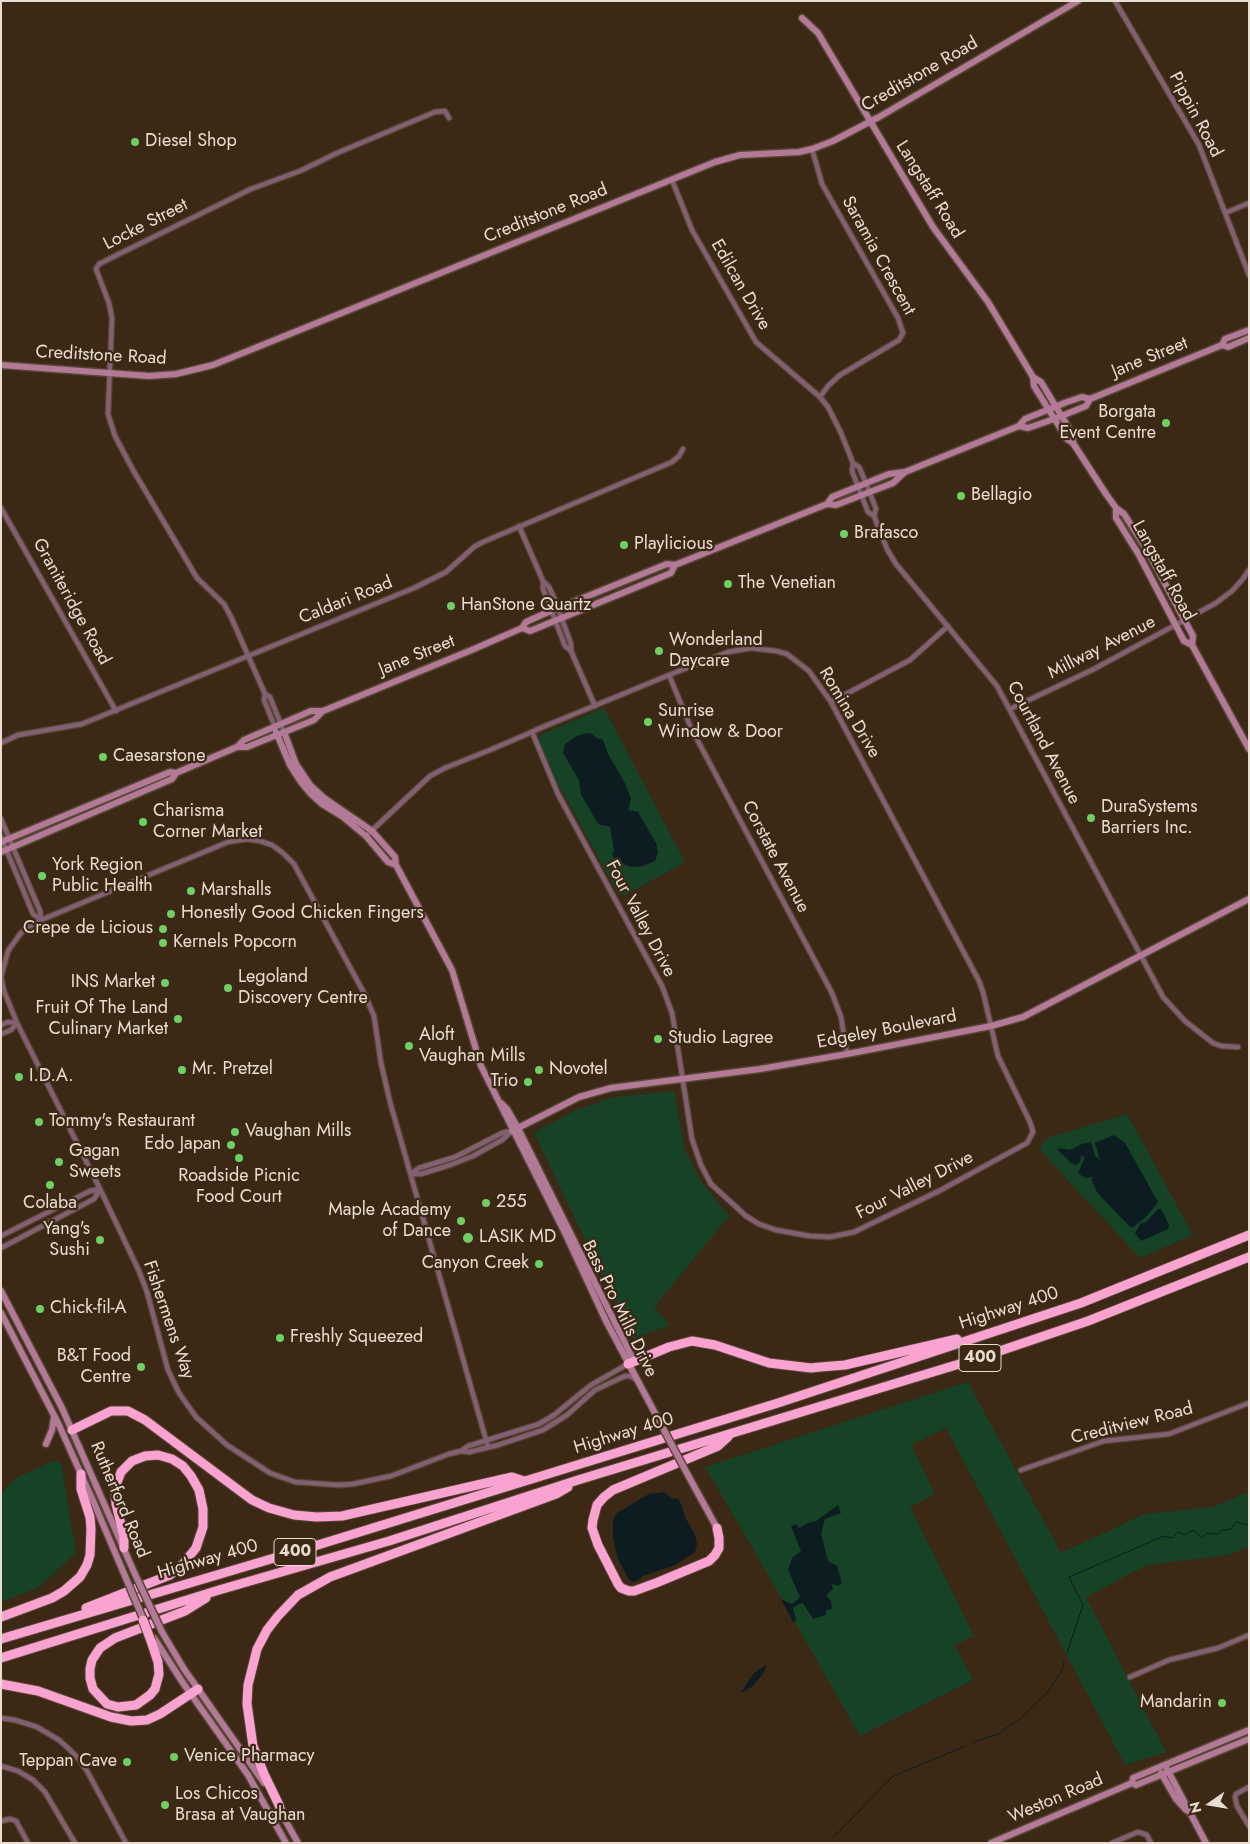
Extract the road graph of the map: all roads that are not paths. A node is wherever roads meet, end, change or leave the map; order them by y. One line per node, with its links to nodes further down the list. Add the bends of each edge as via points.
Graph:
1 (1078, 1): 5 (main road, Creditstone Road)
2 (1115, 1): 9 (street, Pippin Road, via 1199,145)
3 (802, 18): 5 (main road, Langstaff Road, via 818,33)
4 (449, 118): 15 (street, Locke Street, via 444,111 435,112 251,189 99,264 96,272 112,318)
5 (870, 121): 6 (main road, Creditstone Road); 16 (main road, Langstaff Road, via 920,208 988,302)
6 (812, 149): 7 (main road, Creditstone Road, via 740,155); 17 (street, Saramia Crescent, via 822,184 898,318 903,333 899,340 840,374)
7 (672, 180): 15 (main road, Creditstone Road, via 214,365 176,374); 17 (street, Edilcan Drive, via 692,230 756,342)
8 (1249, 203): 9 (street)
9 (1225, 213): 10 (street, Pippin Road)
10 (1249, 275)
11 (1249, 330): 13 (main road, Jane Street, via 1225,339)
12 (1249, 338): 13 (main road, Jane Street, via 1228,347)
13 (1222, 345): 18 (main road, Jane Street)
14 (1, 365): 15 (main road, Creditstone Road)
15 (109, 374): 46 (street, Locke Street, via 108,414 114,436 197,578 224,604)
16 (1033, 377): 19 (main road, Langstaff Road, via 1041,382); 20 (main road, Langstaff Road, via 1034,386)
17 (820, 397): 26 (street, Edilcan Drive, via 834,419)
18 (1090, 399): 19 (main road, Jane Street, via 1082,397); 21 (main road, Jane Street, via 1086,406)
19 (1057, 407): 20 (main road, Jane Street); 21 (main road, Langstaff Road)
20 (1049, 410): 22 (main road, Langstaff Road); 23 (main road, Jane Street, via 1025,419)
21 (1062, 416): 22 (main road, Jane Street); 24 (main road, Langstaff Road, via 1073,435)
22 (1054, 419): 23 (main road, Jane Street, via 1028,428); 24 (main road, Langstaff Road)
23 (1019, 426): 27 (main road, Jane Street)
24 (1073, 443): 34 (main road, Langstaff Road)
25 (683, 449): 36 (street, Caldari Road, via 672,462)
26 (853, 463): 28 (street, Edilcan Drive, via 859,467); 29 (street, Edilcan Drive, via 852,471)
27 (905, 472): 28 (main road, Jane Street); 30 (main road, Jane Street, via 893,483)
28 (866, 483): 29 (main road, Jane Street); 30 (street, Edilcan Drive)
29 (859, 486): 31 (street, Courtland Avenue); 32 (main road, Jane Street, via 832,497)
30 (870, 492): 31 (main road, Jane Street); 35 (street, Courtland Avenue, via 876,509)
31 (862, 495): 32 (main road, Jane Street, via 836,506); 35 (street, Courtland Avenue, via 868,512)
32 (827, 504): 37 (main road, Jane Street)
33 (1, 508): 51 (street, Graniteridge Road)
34 (1116, 508): 41 (main road, Langstaff Road, via 1124,514 1147,550); 42 (main road, Langstaff Road, via 1116,518)
35 (874, 516): 43 (street, Courtland Avenue, via 896,564)
36 (519, 526): 39 (street, via 543,581 549,586); 46 (street, Caldari Road, via 474,548 446,572 414,588)
37 (675, 566): 39 (main road, Jane Street, via 667,564); 40 (main road, Jane Street, via 671,572)
38 (1249, 570): 41 (street, Millway Avenue, via 1225,598)
39 (555, 610): 40 (street); 44 (main road, Jane Street, via 526,622)
40 (558, 618): 44 (main road, Jane Street, via 530,631); 49 (street, via 565,646 571,651)
41 (1184, 621): 42 (street, Millway Avenue); 45 (main road, Langstaff Road, via 1193,636)
42 (1176, 625): 45 (main road, Langstaff Road, via 1184,641); 50 (street, Millway Avenue)
43 (948, 626): 48 (street, via 910,660); 50 (street, Courtland Avenue, via 997,686)
44 (522, 628): 52 (main road, Jane Street)
45 (1192, 645): 58 (main road, Langstaff Road)
46 (249, 656): 51 (street, Caldari Road); 53 (street, Locke Street, via 265,694 270,697)
47 (669, 675): 48 (street, Romina Drive, via 739,649 776,650 787,654 809,671); 49 (street, Romina Drive); 76 (street, Corstate Avenue, via 691,728 832,993 841,1017)
48 (831, 702): 73 (street, Romina Drive, via 984,992)
49 (595, 706): 54 (street, Romina Drive)
50 (1010, 709): 70 (street, Courtland Avenue)
51 (116, 711): 56 (street, Caldari Road, via 82,724 18,735)
52 (323, 711): 53 (main road, Jane Street, via 311,711); 55 (main road, Jane Street, via 314,720)
53 (278, 726): 55 (main road, Bass Pro Mills Drive); 57 (main road, Jane Street, via 244,740)
54 (532, 732): 61 (street, Romina Drive, via 430,776); 77 (street, Four Valley Drive, via 558,794 662,986 672,1012)
55 (281, 733): 57 (main road, Jane Street, via 247,747); 61 (main road, Bass Pro Mills Drive, via 310,785); 62 (main road, Bass Pro Mills Drive, via 290,765 301,782 322,804)
56 (1, 743)
57 (237, 747): 59 (main road, Jane Street)
58 (1249, 749)
59 (176, 774): 63 (main road, Jane Street, via 170,772); 65 (main road, Jane Street, via 172,779)
60 (1, 819): 63 (street)
61 (372, 831): 62 (street, Romina Drive); 67 (main road, Bass Pro Mills Drive, via 395,857)
62 (366, 836): 67 (main road, Bass Pro Mills Drive, via 388,862)
63 (10, 838): 64 (main road, Jane Street); 65 (street)
64 (2, 840): 66 (street)
65 (14, 847): 66 (main road, Jane Street); 69 (street)
66 (4, 851): 69 (street, via 33,914)
67 (396, 865): 78 (main road, Bass Pro Mills Drive, via 452,970 481,1066)
68 (1249, 899): 70 (main road, Edgeley Boulevard)
69 (41, 920): 71 (street, Fishermens Way, via 13,941 4,964 4,991); 79 (street, Fishermens Way, via 228,842 247,839 272,845 294,864 370,1004 390,1102)
70 (1140, 956): 73 (main road, Edgeley Boulevard, via 1023,1017); 75 (street, Courtland Avenue, via 1163,997 1185,1021 1213,1043)
71 (16, 1023): 72 (street); 74 (street, via 11,1030); 80 (street, Fishermens Way)
72 (1, 1025)
73 (991, 1026): 76 (main road, Edgeley Boulevard); 77 (street, Four Valley Drive, via 998,1056 1030,1122 1033,1132 1027,1143 884,1219 854,1232 830,1237 776,1230 759,1224 711,1184 692,1139)
74 (1, 1034)
75 (1238, 1047)
76 (847, 1054): 77 (main road, Edgeley Boulevard)
77 (683, 1078): 78 (main road, Edgeley Boulevard, via 595,1092)
78 (515, 1130): 79 (street); 90 (main road, Bass Pro Mills Drive)
79 (411, 1174): 97 (street)
80 (100, 1189): 82 (street); 83 (street, via 94,1199); 100 (street, Fishermens Way, via 139,1270 168,1370 179,1393 196,1417 227,1445 270,1473 296,1482 338,1485 391,1476)
81 (1249, 1235): 89 (highway, Highway 400 / 400, via 1081,1303)
82 (1, 1236)
83 (1, 1248)
84 (1249, 1256): 86 (highway, Highway 400 / 400)
85 (1249, 1262): 86 (highway)
86 (1225, 1267): 95 (highway, Highway 400 / 400, via 1034,1341)
87 (1, 1291): 94 (main road, Rutherford Road)
88 (1, 1312): 93 (main road, Rutherford Road)
89 (977, 1337): 90 (highway, via 953,1339 845,1365 811,1368 769,1363 701,1342 684,1342); 104 (highway, Highway 400 / 400)
90 (631, 1363): 91 (main road, Bass Pro Mills Drive); 97 (street, Fishermens Way, via 591,1385 539,1424)
91 (637, 1380): 99 (street, Fishermens Way, via 630,1376 618,1377 595,1390 544,1430); 105 (main road, Bass Pro Mills Drive, bridge)
92 (1249, 1403): 101 (street, Creditview Road, via 1169,1434 1104,1441)
93 (54, 1415): 96 (main road, Rutherford Road); 98 (main road)
94 (72, 1430): 96 (main road); 104 (highway, via 111,1411 128,1411 146,1420 252,1500 294,1515 342,1516 512,1478); 106 (main road, Rutherford Road)
95 (730, 1435): 103 (highway, Highway 400 / 400); 105 (highway, via 718,1446 613,1490 598,1505 592,1520 598,1546 618,1584 629,1591 642,1589 709,1561 719,1548)
96 (65, 1438): 102 (main road, Rutherford Road)
97 (486, 1441): 99 (street); 100 (street, Fishermens Way)
98 (46, 1444)
99 (488, 1447): 100 (street, Fishermens Way)
100 (461, 1451)
101 (1021, 1470)
102 (81, 1474): 108 (highway, via 81,1489 92,1529 90,1555 80,1577 64,1592); 110 (main road, Rutherford Road, bridge)
103 (578, 1480): 107 (highway, Highway 400 / 400, via 389,1541); 126 (highway, via 556,1494 330,1577 298,1595 278,1616 266,1630 257,1649 247,1704 253,1746)
104 (524, 1481): 109 (highway, Highway 400 / 400)
105 (716, 1528)
106 (124, 1548): 109 (highway, via 115,1488 121,1472 132,1461 145,1456 172,1458 183,1466 198,1490 203,1527 196,1548 170,1575 87,1607); 117 (main road, Rutherford Road, bridge, via 162,1632)
107 (219, 1590): 113 (highway, via 185,1611 115,1638 100,1648 92,1660 90,1678 93,1689 107,1704 118,1707 136,1705 155,1689 159,1674); 114 (highway, Highway 400 / 400)
108 (1, 1617)
109 (66, 1619): 112 (highway, Highway 400 / 400)
110 (143, 1620): 113 (highway, bridge)
111 (1249, 1635): 115 (street, via 1218,1648 1169,1660)
112 (1, 1639)
113 (153, 1639): 117 (main road, Rutherford Road)
114 (1, 1658)
115 (1130, 1677)
116 (1, 1684): 117 (highway, via 38,1690 111,1717 131,1721 147,1720 160,1714)
117 (194, 1691): 126 (main road, Rutherford Road, via 266,1785); 132 (main road, Rutherford Road, via 248,1775)
118 (1, 1718): 131 (street, via 37,1727 78,1758)
119 (1249, 1730): 122 (main road, Weston Road)
120 (1249, 1739): 123 (main road, Weston Road)
121 (1, 1766): 130 (street, via 18,1771 46,1792)
122 (1162, 1766): 123 (main road); 124 (main road, Weston Road, via 1133,1778)
123 (1166, 1773): 124 (main road, Weston Road, via 1136,1785); 137 (main road, via 1176,1799)
124 (1132, 1783): 134 (main road, Weston Road)
125 (1249, 1787): 128 (street, via 1235,1797)
126 (281, 1812): 133 (main road, Rutherford Road)
127 (1, 1821): 129 (street, via 16,1821)
128 (1249, 1826)
129 (28, 1843)
130 (75, 1843)
131 (126, 1843)
132 (286, 1843)
133 (298, 1843)
134 (991, 1843)
135 (1112, 1843): 136 (street, via 1138,1832 1147,1835)
136 (1152, 1843)
137 (1206, 1843)

